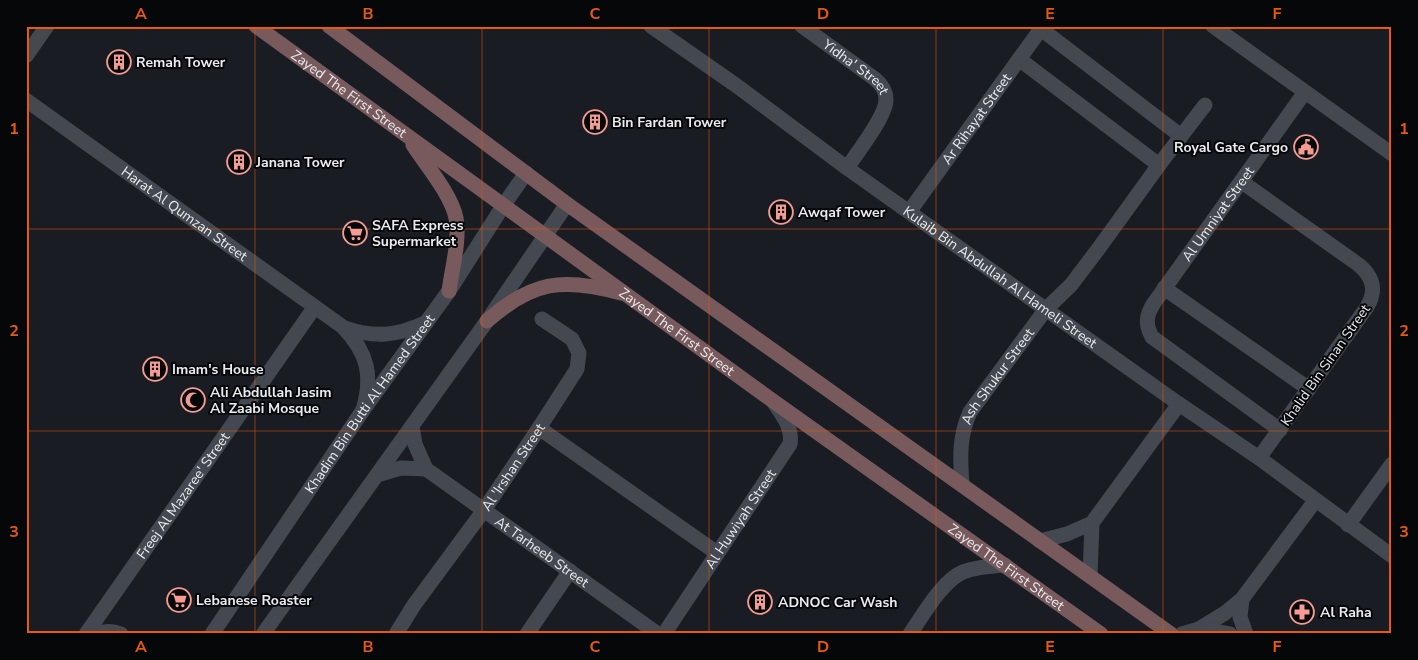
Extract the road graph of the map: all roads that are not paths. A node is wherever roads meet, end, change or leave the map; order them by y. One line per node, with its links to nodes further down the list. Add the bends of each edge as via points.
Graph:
1 (47, 26): 8 (street)
2 (256, 26): 13 (main road, Zayed The First Street)
3 (329, 26): 18 (main road)
4 (652, 26): 17 (street, Kulaib Bin Abdullah Al Hameli Street)
5 (802, 26): 17 (street, Yidha' Street, via 875,79 885,93 884,112)
6 (1213, 26): 10 (street)
7 (1042, 28): 9 (street, Ar Rihayat Street); 14 (street)
8 (26, 56)
9 (1019, 60): 16 (street); 22 (street, Ar Rihayat Street)
10 (1305, 92): 15 (street); 19 (street, Al Umniyat Street)
11 (26, 100): 27 (street, Harat Al Qumzan Street)
12 (1205, 105): 14 (street, Ash Shukur Street)
13 (406, 135): 21 (main road, Zayed The First Street); 25 (main road, via 446,196 456,218 456,241)
14 (1181, 136): 16 (street, Ash Shukur Street)
15 (1392, 154)
16 (1159, 165): 28 (street, Ash Shukur Street, via 1074,282)
17 (848, 168): 22 (street, Kulaib Bin Abdullah Al Hameli Street)
18 (526, 173): 20 (main road); 21 (street, Khadim Bin Butti Al Hamed Street)
19 (1242, 182): 24 (street, Al Umniyat Street); 33 (street, Khalid Bin Sinan Street, via 1359,265 1373,284 1367,307)
20 (567, 204): 23 (street); 44 (main road)
21 (503, 206): 23 (main road, Zayed The First Street); 25 (street, Khadim Bin Butti Al Hamed Street)
22 (909, 212): 28 (street, Kulaib Bin Abdullah Al Hameli Street)
23 (545, 236): 26 (main road, Zayed The First Street); 30 (street)
24 (1164, 288): 33 (street); 39 (street, Al Umniyat Street, via 1148,311 1146,320 1152,337)
25 (448, 291): 31 (street, Khadim Bin Butti Al Hamed Street)
26 (629, 296): 30 (main road, via 585,286 555,284 519,296); 34 (main road, Zayed The First Street)
27 (314, 308): 32 (street, Harat Al Qumzan Street); 57 (street, Freej Al Mazaree' Street)
28 (1046, 309): 35 (street, Kulaib Bin Abdullah Al Hameli Street); 44 (street, Ash Shukur Street, via 965,422 960,445)
29 (542, 319): 38 (street, via 572,340 577,346 579,361)
30 (486, 321): 37 (street)
31 (425, 323): 32 (street, Harat Al Qumzan Street, via 393,334 376,335); 36 (street, Khadim Bin Butti Al Hamed Street)
32 (344, 327): 36 (street, Harat Al Qumzan Street, via 354,338 367,366 368,388)
33 (1309, 389): 39 (street, Khalid Bin Sinan Street)
34 (773, 401): 50 (street, Al Huwiyah Street, via 789,427 790,444); 52 (main road, Zayed The First Street)
35 (1178, 404): 40 (street, Kulaib Bin Abdullah Al Hameli Street); 47 (street)
36 (363, 410): 60 (street, Khadim Bin Butti Al Hamed Street)
37 (412, 426): 42 (street, via 415,444); 43 (street)
38 (539, 428): 46 (street, Al 'Irshan Street); 50 (street, Al 'Irshan Street)
39 (1280, 430): 40 (street, Khalid Bin Sinan Street)
40 (1259, 458): 45 (street, Kulaib Bin Abdullah Al Hameli Street)
41 (1392, 464): 48 (street)
42 (426, 469): 43 (street, via 401,468); 46 (street, At Tarheeb Street)
43 (378, 475): 61 (street)
44 (962, 484): 49 (main road)
45 (1315, 501): 48 (street, Kulaib Bin Abdullah Al Hameli Street); 55 (street)
46 (484, 510): 53 (street, At Tarheeb Street); 62 (street, Al 'Irshan Street)
47 (1092, 523): 49 (street); 54 (street)
48 (1348, 524): 51 (street, Kulaib Bin Abdullah Al Hameli Street)
49 (1040, 541): 54 (main road)
50 (717, 552): 65 (street, Al Huwiyah Street)
51 (1392, 556)
52 (1005, 565): 66 (street, via 963,572 951,578); 67 (main road, Zayed The First Street)
53 (570, 571): 63 (street); 64 (street, At Tarheeb Street)
54 (1090, 576): 68 (main road)
55 (1242, 598): 56 (street); 71 (street, via 1240,617)
56 (1199, 629): 69 (street); 70 (street)
57 (86, 634)
58 (97, 634): 59 (street, via 111,631)
59 (121, 634)
60 (212, 634)
61 (264, 634)
62 (396, 634)
63 (527, 634)
64 (658, 634)
65 (664, 634)
66 (910, 634)
67 (1101, 634)
68 (1171, 634)
69 (1182, 634)
70 (1230, 634)
71 (1246, 634)

